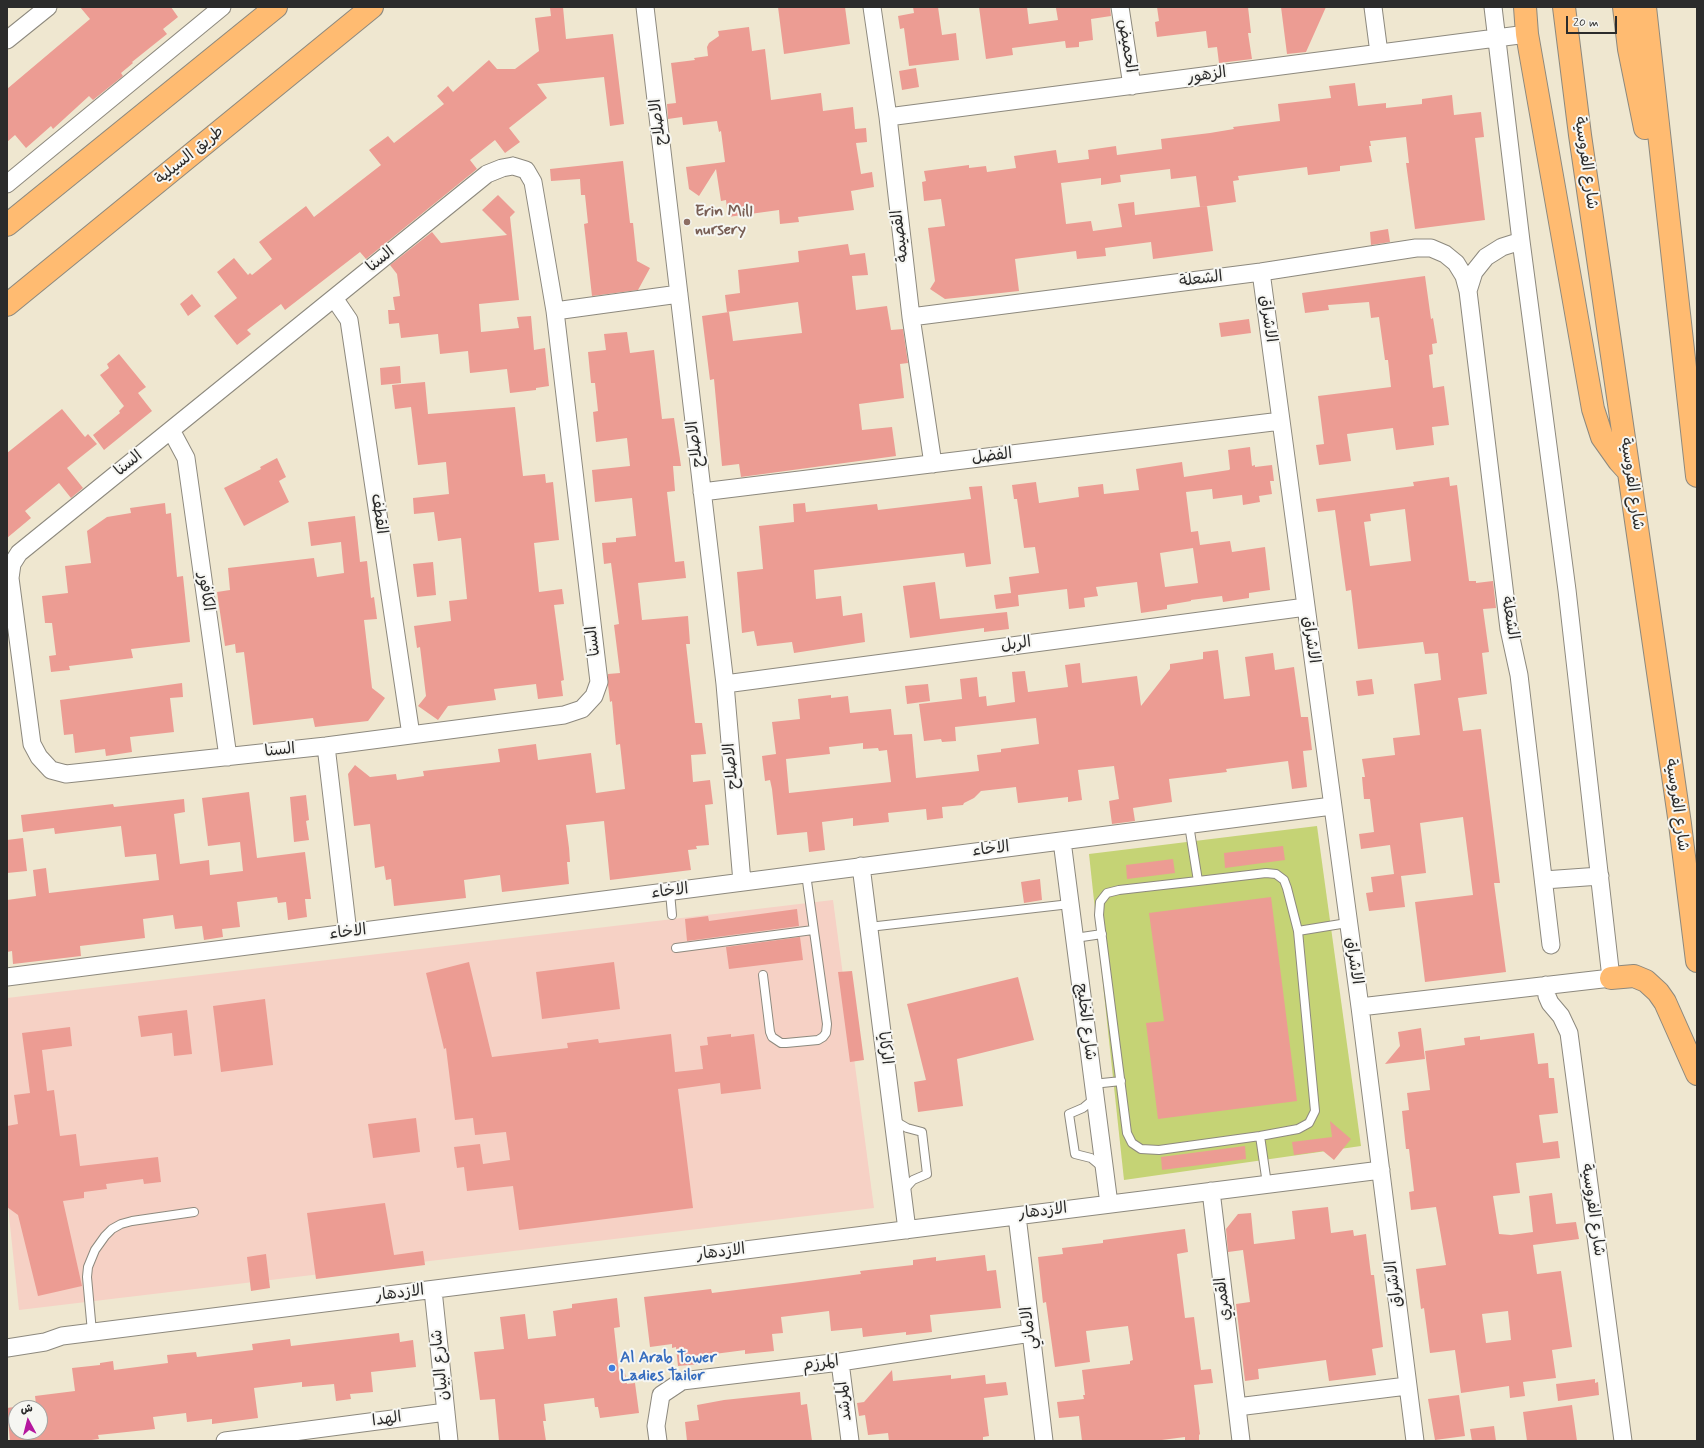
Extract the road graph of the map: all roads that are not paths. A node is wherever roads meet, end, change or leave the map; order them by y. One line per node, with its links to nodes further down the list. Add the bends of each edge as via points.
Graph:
1 (48, 7): 16 (street)
2 (222, 7): 20 (street)
3 (276, 7): 21 (main road)
4 (372, 7): 28 (main road, طريق السيلية)
5 (645, 7): 26 (street, الاصلاح)
6 (872, 7): 19 (street, القصيمة)
7 (1120, 7): 18 (street, الحميض)
8 (1373, 7): 17 (street)
9 (1493, 7): 15 (street)
10 (1525, 7): 14 (main road)
11 (1564, 7): 34 (main road, شارع الفروسية)
12 (1624, 7): 23 (main road, via 1629,49)
13 (1645, 7): 23 (main road)
14 (1527, 34): 15 (street, الزهور); 34 (main road, via 1593,409 1602,437 1614,456)
15 (1497, 37): 17 (street, الزهور); 22 (street)
16 (7, 40)
17 (1379, 53): 18 (street, الزهور)
18 (1132, 86): 19 (street, الزهور)
19 (888, 117): 30 (street, القصيمة)
20 (7, 184)
21 (7, 225)
22 (1521, 241): 25 (street, الشعلة, via 1502,247 1486,257 1474,272); 47 (street, via 1568,598)
23 (1673, 270): 35 (main road)
24 (1261, 272): 25 (street, الشعلة, via 1416,248 1431,248 1445,254 1456,263 1464,276); 30 (street, الشعلة); 31 (street, الاشراق)
25 (1468, 291): 48 (street, الشعلة, via 1509,629 1519,675)
26 (679, 294): 29 (street); 36 (street, الاصلاح)
27 (334, 298): 29 (street, السنا, via 487,174 514,166 526,170 533,182); 32 (street, السنا); 39 (street, القطف, via 349,320)
28 (7, 305)
29 (554, 311): 39 (street, السنا, via 599,682 594,696 582,709 564,714)
30 (911, 317): 33 (street, القصيمة)
31 (1281, 421): 33 (street, الفضل); 37 (street, الاشراق)
32 (171, 430): 41 (street, الكافور, via 186,458); 41 (street, السنا, via 19,554 12,564 10,578 32,744 39,757 51,770 66,774)
33 (933, 464): 36 (street, الفضل)
34 (1629, 472): 63 (main road, شارع الفروسية, via 1680,824)
35 (1697, 476)
36 (702, 492): 38 (street, الاصلاح)
37 (1306, 607): 38 (street, الربل); 42 (street, الاشراق)
38 (725, 684): 50 (street, الاصلاح)
39 (411, 735): 40 (street, السنا)
40 (326, 746): 41 (street, السنا); 58 (street)
41 (228, 757)
42 (1332, 806): 43 (street, الاخاء); 54 (street, الاشراق)
43 (1189, 824): 44 (street, الاخاء); 49 (lane)
44 (1062, 841): 45 (street, الاخاء); 52 (street, شارع الخليج)
45 (861, 866): 46 (street, الاخاء); 55 (street, الركايا)
46 (806, 874): 50 (street, الاخاء); 56 (lane)
47 (1600, 876): 48 (street); 65 (street)
48 (1544, 880): 61 (street, الشعلة)
49 (1198, 881): 57 (lane, via 1276,874 1284,880); 59 (lane, via 1107,893 1100,902)
50 (742, 882): 51 (street, الاخاء)
51 (670, 892): 53 (lane); 58 (street, الاخاء)
52 (1070, 904): 55 (lane); 60 (street, شارع الخليج)
53 (672, 915)
54 (1347, 923): 57 (lane); 68 (street, الاشراق)
55 (869, 928): 72 (street, الركايا)
56 (813, 930): 62 (lane); 64 (lane, via 827,1024 823,1037 818,1040 781,1043 772,1037)
57 (1298, 931): 73 (lane, via 1315,1111 1309,1123 1298,1129)
58 (348, 933): 66 (street, الاخاء)
59 (1102, 934): 60 (lane); 70 (lane)
60 (1075, 938): 71 (street, شارع الخليج)
61 (1551, 945)
62 (676, 948)
63 (1697, 961)
64 (763, 975)
65 (1619, 976): 67 (street, الاشراق); 69 (main road, via 1642,978 1651,984 1665,1002)
66 (7, 977)
67 (1546, 985): 68 (street, الاشراق); 101 (street, شارع الفروسية, via 1550,1003 1561,1016 1569,1033)
68 (1360, 1007): 75 (street, الاشراق)
69 (1697, 1074)
70 (1121, 1081): 71 (lane); 73 (lane, via 1127,1133 1132,1143 1141,1149 1159,1150)
71 (1094, 1091): 74 (street, شارع الخليج); 74 (lane, via 1083,1108 1069,1114 1075,1154 1091,1158)
72 (893, 1120): 78 (street, الركايا); 78 (lane, via 907,1128 922,1132 927,1174 913,1180)
73 (1260, 1136): 76 (lane)
74 (1104, 1169): 79 (street, شارع الخليج)
75 (1381, 1170): 76 (street, الازدهار); 90 (street, الاشراق)
76 (1267, 1184): 77 (street, الازدهار)
77 (1211, 1191): 79 (street, الازدهار); 91 (street, القمري)
78 (902, 1192): 82 (street, الركايا)
79 (1109, 1204): 81 (street, الازدهار)
80 (194, 1212): 84 (lane, via 132,1221 117,1226 105,1236 93,1253 88,1272)
81 (1017, 1216): 82 (street, الازدهار); 85 (street, الاماني)
82 (907, 1230): 83 (street, الازدهار)
83 (433, 1290): 84 (street, الازدهار); 92 (street, شارع البيان)
84 (92, 1332): 87 (street, الازدهار)
85 (1031, 1333): 89 (street, المرزم); 98 (street, الاماني)
86 (7, 1336): 87 (street, الازدهار, via 44,1332)
87 (62, 1336): 88 (street, الازدهار, via 45,1342)
88 (7, 1348)
89 (840, 1362): 96 (street, المرزم, via 682,1381 662,1395 656,1426); 97 (street, المرشد)
90 (1407, 1386): 91 (street); 100 (street, الاشراق)
91 (1237, 1407): 99 (street, القمري)
92 (446, 1412): 93 (street, الهدا); 95 (street, شارع البيان)
93 (328, 1435): 94 (street, الهدا)
94 (224, 1441)
95 (450, 1441)
96 (658, 1441)
97 (850, 1441)
98 (1044, 1441)
99 (1241, 1441)
100 (1415, 1441)
101 (1623, 1441)

